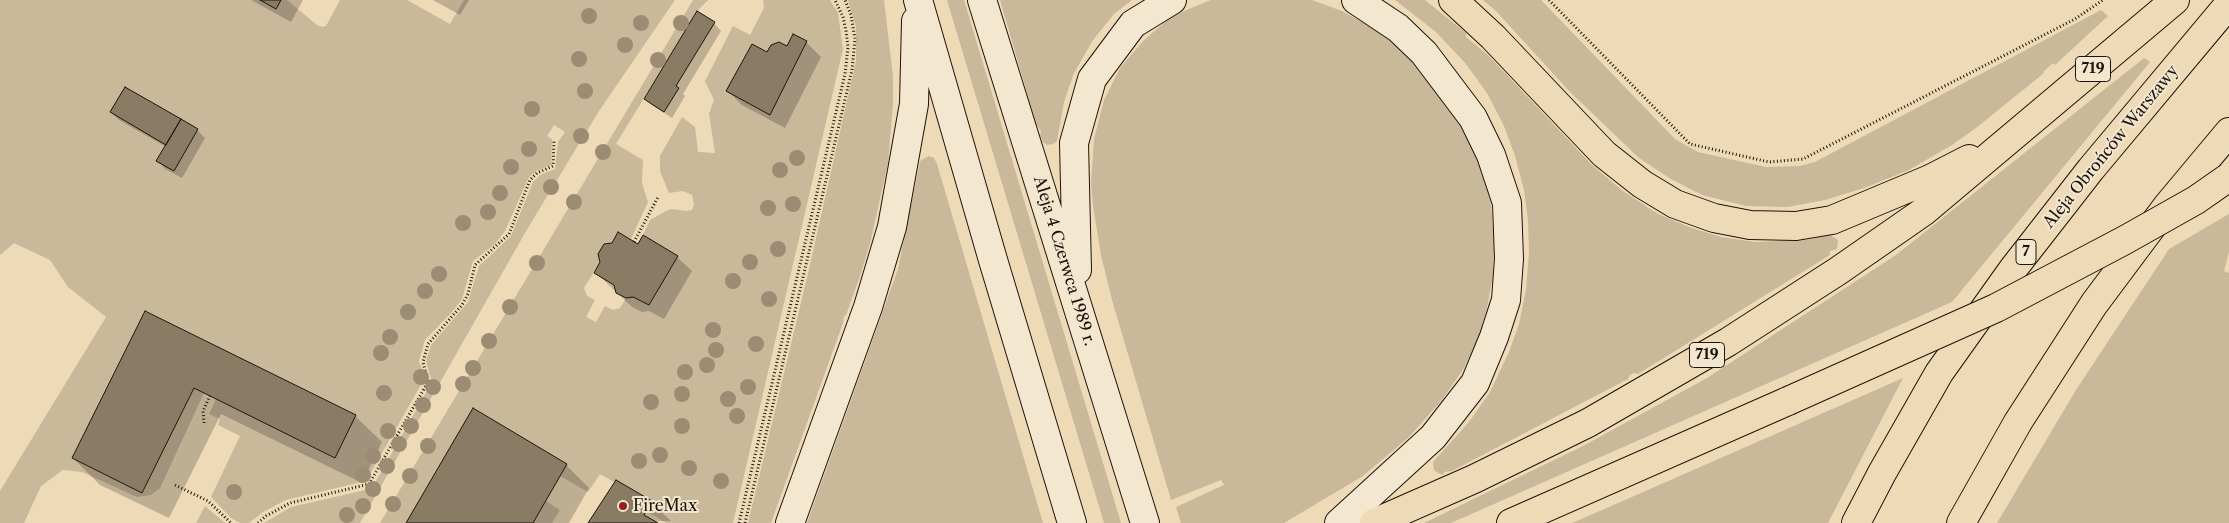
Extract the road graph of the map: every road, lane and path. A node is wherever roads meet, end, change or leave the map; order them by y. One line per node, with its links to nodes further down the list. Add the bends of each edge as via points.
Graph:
1 (835, 0): 24 (path, via 846,31 845,74)
2 (845, 0): 25 (path, via 854,38 852,70)
3 (917, 0): 26 (main road, via 914,104 892,227 868,307); 27 (main road)
4 (982, 0): 18 (main road, Aleja 4 Czerwca 1989 r.)
5 (1172, 0): 18 (main road, via 1133,24 1092,79 1074,143)
6 (1356, 0): 29 (main road, via 1398,28 1424,53 1473,118 1491,155 1507,203 1509,258 1506,300 1475,383 1433,436)
7 (1453, 0): 13 (main road, via 1493,37 1604,154 1642,184 1675,204 1714,218 1750,225 1796,226 1832,220 1930,179)
8 (1549, 0): 9 (path, via 1690,144 1769,162 1803,159 2074,19)
9 (2103, 0)
10 (2175, 0): 13 (main road, 719)
11 (2229, 4): 32 (main road, Aleja Obrońców Warszawy / 7, via 2091,169 2013,269 1939,373)
12 (2229, 132): 33 (main road, via 2168,205 2094,304 2018,422)
13 (2010, 137): 30 (main road, 719, via 1923,212 1728,342 1588,423)
14 (554, 140): 23 (path, via 553,166 530,180 509,234 475,265 462,305 428,344 423,362 428,382 369,484 290,503)
15 (2229, 177): 31 (main road, bridge, via 2196,200 1996,308)
16 (658, 197): 17 (path)
17 (634, 242)
18 (1077, 302): 28 (main road, Aleja 4 Czerwca 1989 r.)
19 (210, 396): 20 (path, via 203,411)
20 (204, 423)
21 (175, 485): 22 (path, via 208,501)
22 (232, 523)
23 (258, 523)
24 (739, 523)
25 (745, 523)
26 (790, 523)
27 (1072, 523)
28 (1145, 523)
29 (1339, 523)
30 (1374, 523)
31 (1512, 523)
32 (1856, 523)
33 (1961, 523)

